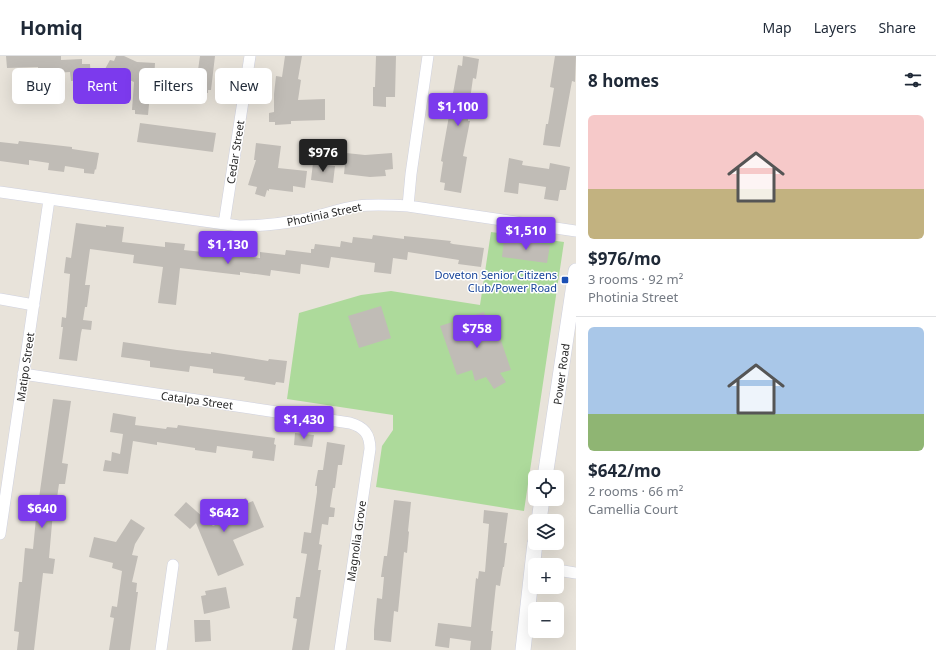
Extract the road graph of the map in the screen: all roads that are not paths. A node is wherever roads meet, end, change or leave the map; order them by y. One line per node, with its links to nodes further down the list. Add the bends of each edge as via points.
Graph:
1 (250, 56): 6 (street, Cedar Street)
2 (428, 56): 5 (street)
3 (0, 192): 4 (street, Photinia Street)
4 (49, 200): 6 (street, Photinia Street); 10 (street, Matipo Street)
5 (408, 206): 6 (street, Photinia Street, via 360,206 270,225); 7 (street, Photinia Street)
6 (224, 224)
7 (576, 230)
8 (576, 270): 13 (main road, Power Road)
9 (0, 299): 10 (street)
10 (34, 305): 11 (street, Matipo Street)
11 (23, 374): 12 (street, Catalpa Street, via 350,423 358,425); 14 (street, Matipo Street)
12 (367, 433): 20 (street, Magnolia Grove, via 370,449)
13 (546, 470)
14 (0, 534)
15 (173, 565): 19 (street)
16 (564, 571): 17 (street)
17 (576, 573)
18 (530, 594): 21 (main road)
19 (161, 650)
20 (340, 650)
21 (523, 650)

